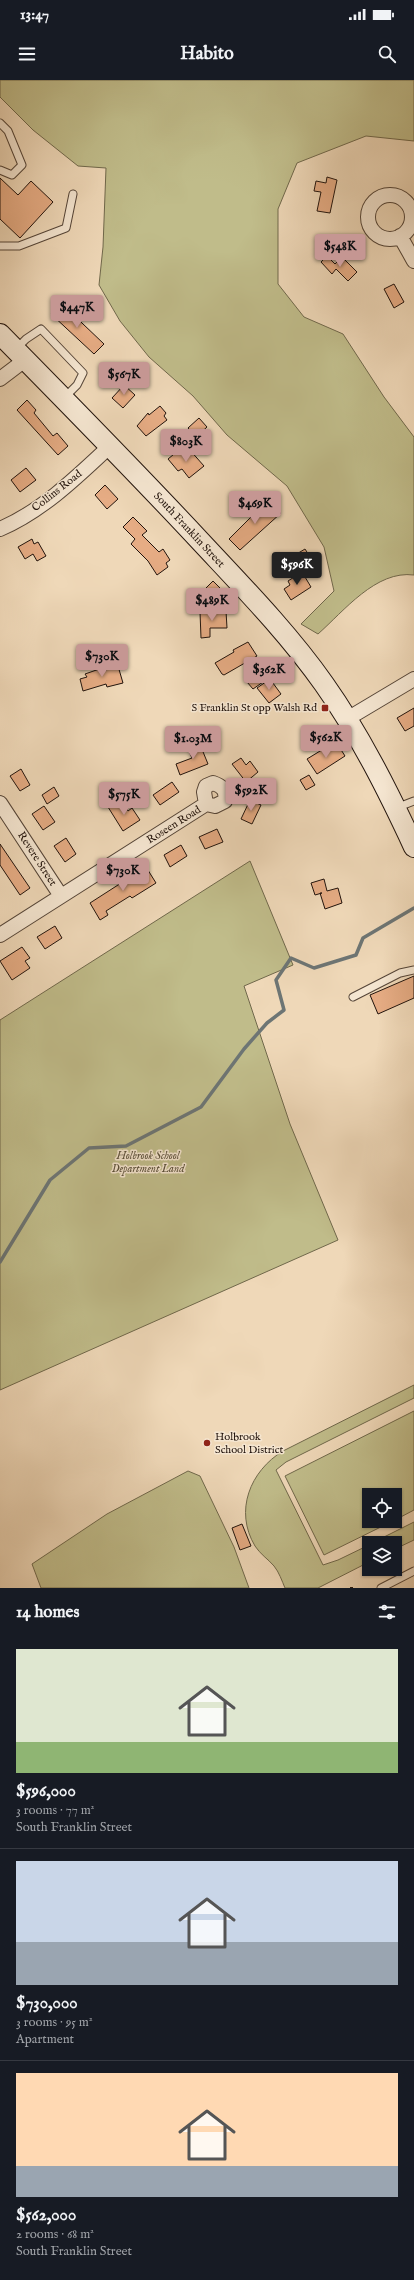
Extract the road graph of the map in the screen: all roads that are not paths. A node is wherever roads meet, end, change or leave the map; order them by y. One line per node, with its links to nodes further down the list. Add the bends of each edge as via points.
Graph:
1 (0, 123): 2 (lane, via 8,131 22,164 12,175)
2 (0, 170)
3 (73, 194): 5 (lane, via 66,228 19,246)
4 (400, 236): 6 (street)
5 (0, 246)
6 (414, 261)
7 (0, 334): 8 (main road, South Franklin Street)
8 (20, 355): 9 (street, via 10,373); 10 (main road, South Franklin Street); 10 (lane, via 26,339 41,329 83,373 77,385)
9 (0, 378)
10 (64, 399): 11 (main road, South Franklin Street)
11 (110, 446): 12 (street, Collins Road, via 68,485); 14 (main road, South Franklin Street, via 290,640 320,678)
12 (0, 529)
13 (414, 679): 14 (street)
14 (347, 719): 18 (main road, South Franklin Street)
15 (414, 801): 18 (lane)
16 (0, 803): 20 (street, Revere Street)
17 (206, 804): 20 (street, Roseen Road)
18 (396, 808): 19 (main road, South Franklin Street)
19 (414, 847)
20 (61, 896): 21 (street, Roseen Road)
21 (0, 935)
22 (414, 970): 23 (lane, via 400,973)
23 (353, 997)
24 (414, 1571): 25 (lane)
25 (381, 1588)

